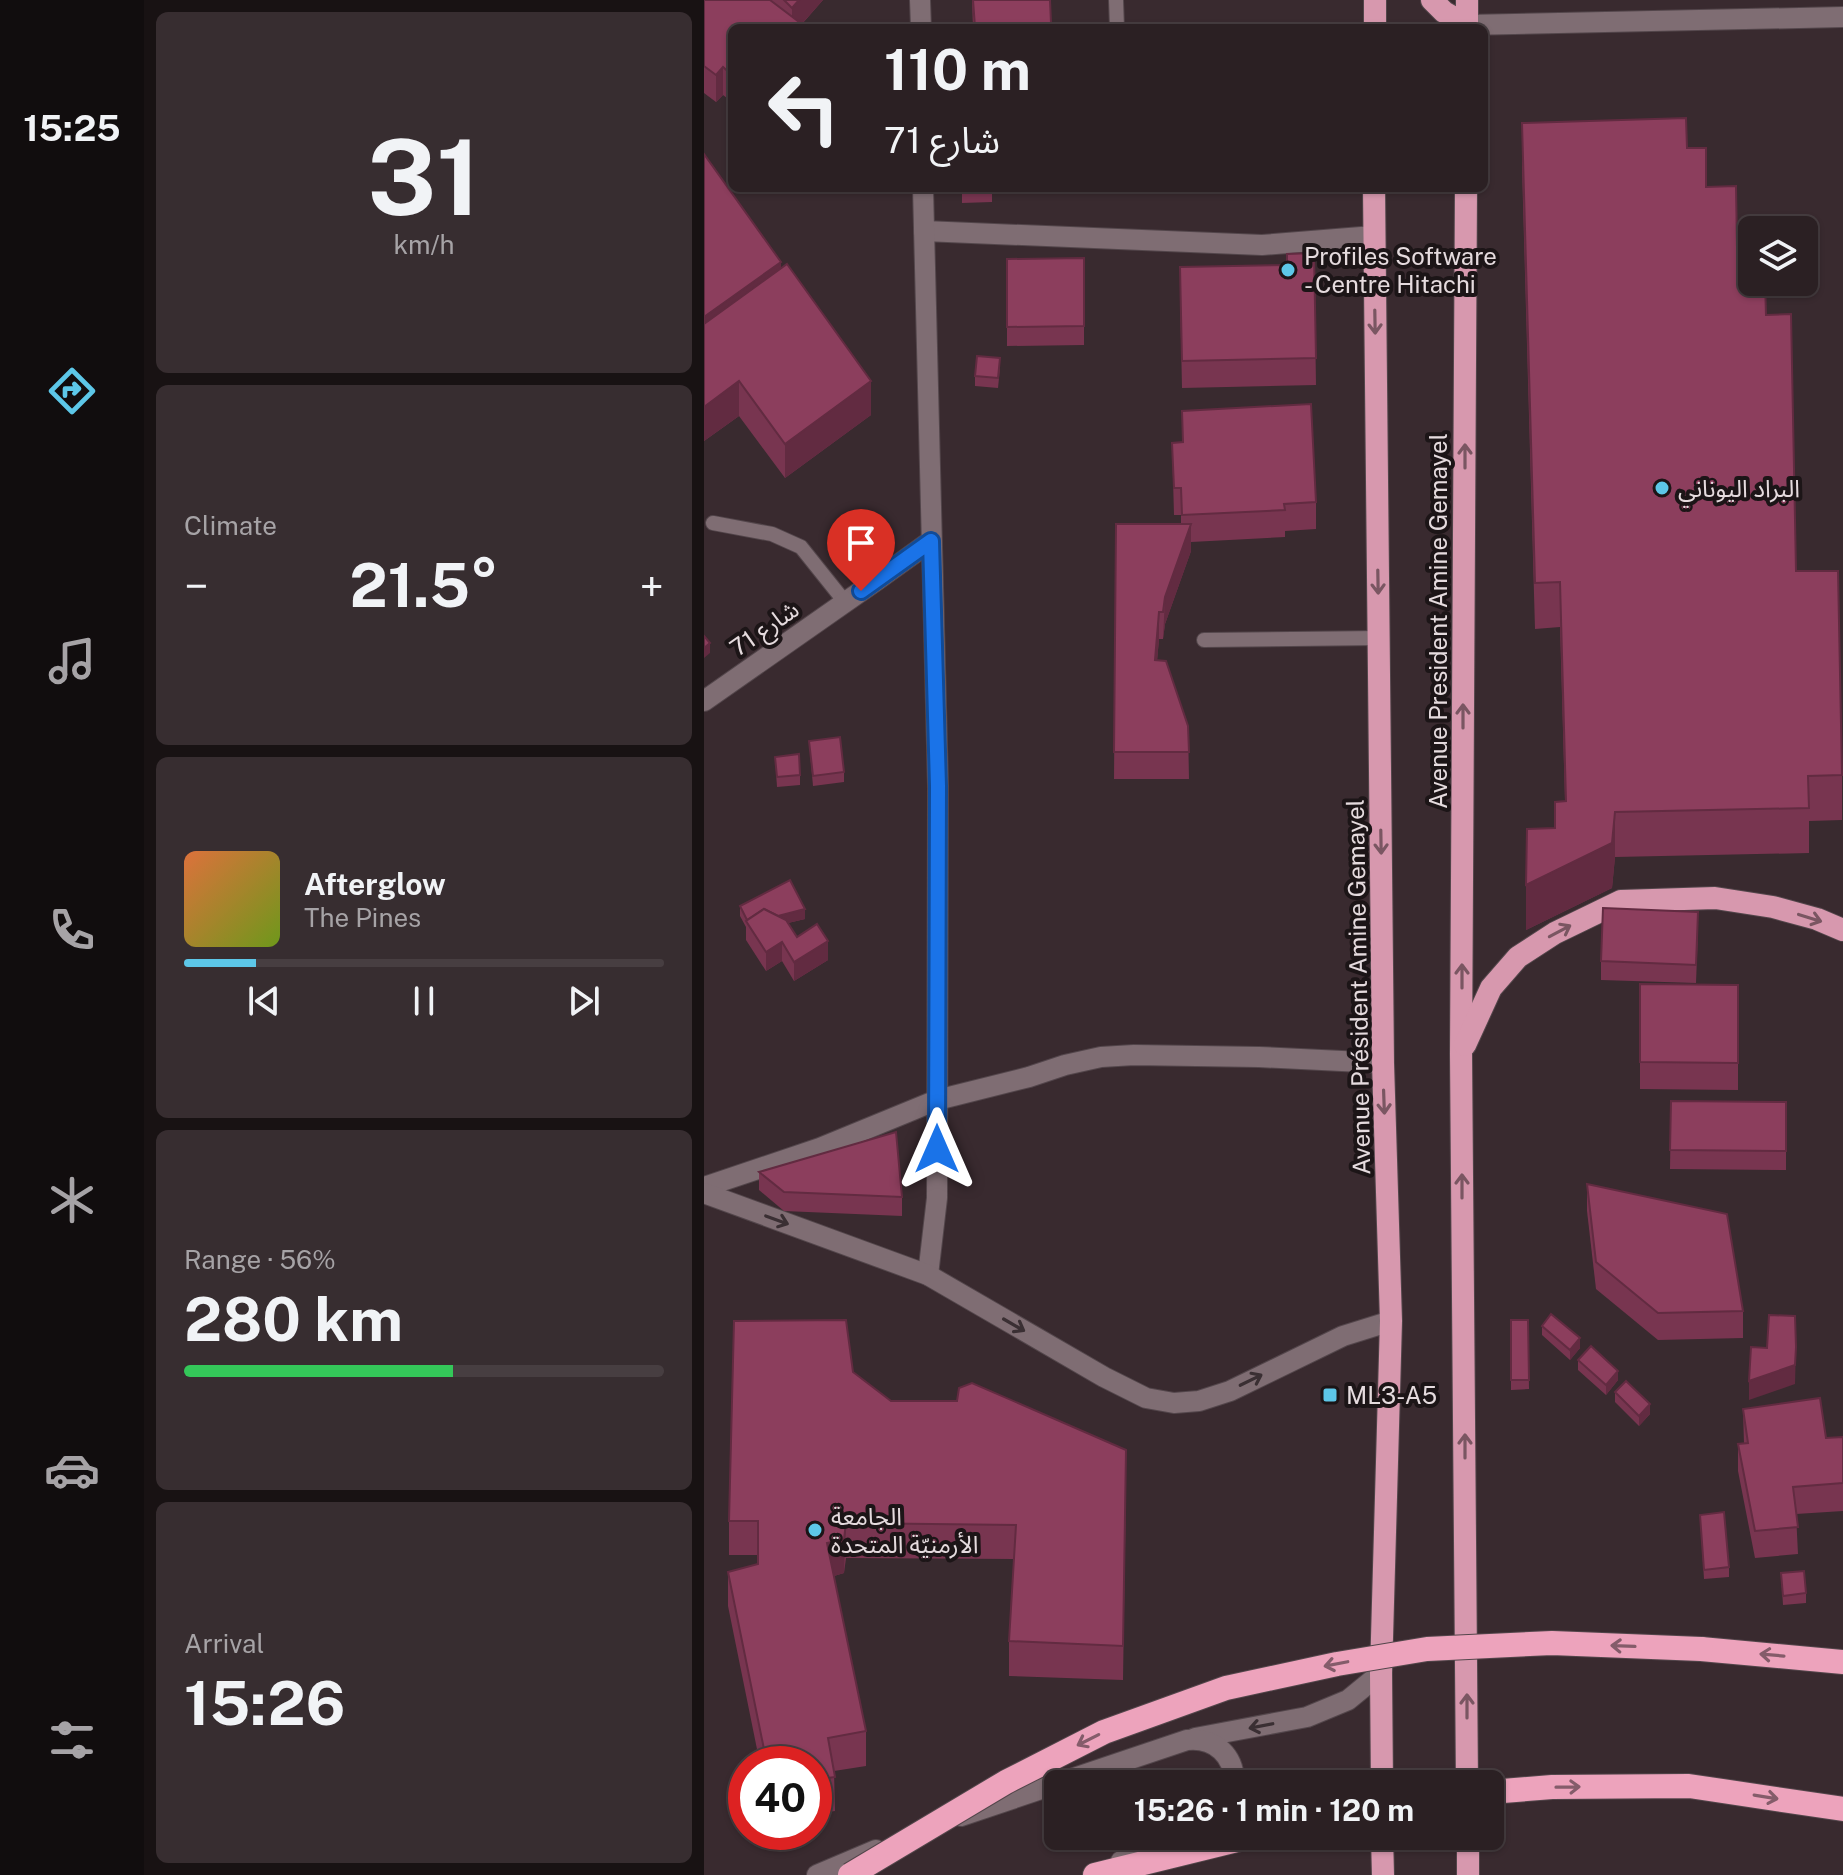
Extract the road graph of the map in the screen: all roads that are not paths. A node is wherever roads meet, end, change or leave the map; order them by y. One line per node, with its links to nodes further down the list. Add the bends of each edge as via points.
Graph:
1 (920, 0): 7 (street)
2 (1116, 0): 8 (lane)
3 (1375, 0): 9 (highway)
4 (1432, 0): 10 (highway)
5 (1467, 0): 11 (highway)
6 (1843, 17): 12 (street)
7 (921, 24)
8 (1117, 24)
9 (1375, 24)
10 (1464, 24)
11 (1467, 24)
12 (1488, 25)
13 (923, 192): 16 (street)
14 (1374, 192): 17 (highway, Avenue Président Amine Gemayel)
15 (1466, 192): 25 (highway, Avenue President Amine Gemayel, one-way to 15)
16 (924, 231): 17 (street, via 1262,245); 19 (street)
17 (1374, 236): 21 (highway, Avenue Président Amine Gemayel, one-way to 21)
18 (713, 523): 20 (lane, via 772,534 801,547)
19 (931, 541): 20 (street, شارع 71); 27 (street, via 938,786)
20 (845, 602): 23 (street, شارع 71)
21 (1379, 638): 22 (lane); 26 (highway, Avenue Président Amine Gemayel, one-way to 26)
22 (1204, 640)
23 (704, 701)
24 (1843, 930): 25 (highway, one-way to 24, via 1491,988 1518,957 1621,901 1715,898 1773,907)
25 (1461, 1054): 36 (highway, one-way to 25)
26 (1383, 1063): 27 (street, via 1101,1057); 30 (highway, Avenue Président Amine Gemayel, one-way to 30)
27 (937, 1100): 28 (street); 29 (street, via 937,1198)
28 (704, 1190): 29 (street, one-way to 29)
29 (928, 1275): 30 (street, one-way to 30, via 1113,1382 1146,1398 1174,1403 1230,1391 1343,1336)
30 (1391, 1321): 32 (highway, Avenue Président Amine Gemayel)
31 (1843, 1662): 44 (highway, one-way to 44, bridge, via 1552,1643 1427,1649 1337,1664 1226,1688 1104,1732 1006,1782)
32 (1381, 1673): 33 (street, one-way to 33, via 1348,1700 1307,1717); 35 (highway, Avenue Président Amine Gemayel)
33 (1187, 1740): 34 (street, via 1206,1741 1222,1750); 43 (street, via 931,1826)
34 (1233, 1770)
35 (1382, 1770)
36 (1467, 1770)
37 (1504, 1791): 38 (highway, one-way to 38, via 1689,1786)
38 (1843, 1809)
39 (1146, 1850): 45 (street)
40 (1196, 1850): 46 (highway)
41 (1382, 1850): 47 (highway)
42 (1468, 1850): 48 (highway)
43 (817, 1875)
44 (850, 1875)
45 (1088, 1875)
46 (1095, 1875)
47 (1383, 1875)
48 (1468, 1875)

